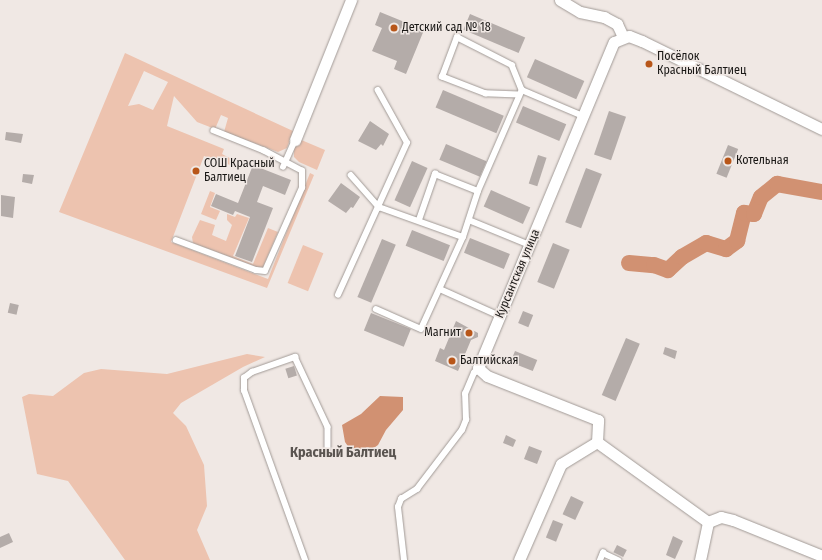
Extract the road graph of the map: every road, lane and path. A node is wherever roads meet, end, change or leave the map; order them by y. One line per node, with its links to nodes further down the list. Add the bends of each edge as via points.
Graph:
1 (351, 0): 9 (street)
2 (560, 0): 3 (street, via 580,12 604,17 617,24)
3 (621, 38): 6 (street, Курсантская улица, via 611,48); 7 (street, via 642,41)
4 (378, 91): 13 (lane, via 407,143)
5 (521, 93): 5 (lane, via 512,65 457,37 442,77 486,94); 6 (lane); 12 (lane)
6 (583, 116): 18 (street, Курсантская улица)
7 (822, 129)
8 (214, 131): 10 (lane)
9 (295, 140): 10 (lane)
10 (284, 165): 17 (lane, via 302,171 302,184 265,271 256,270)
11 (351, 174): 13 (lane)
12 (478, 191): 14 (lane, via 435,174); 15 (lane)
13 (379, 207): 14 (lane); 20 (lane)
14 (419, 220): 16 (lane)
15 (469, 220): 16 (lane); 18 (lane)
16 (463, 237): 19 (lane)
17 (176, 240)
18 (530, 245): 22 (street, Курсантская улица)
19 (440, 289): 21 (lane, via 421,329); 22 (lane)
20 (338, 295)
21 (376, 309)
22 (500, 316): 23 (street, Курсантская улица, via 478,364)
23 (479, 370): 24 (street, via 598,420); 29 (lane, via 474,373 465,394 466,420 462,430 417,489 401,499 398,507)
24 (597, 442): 26 (street); 30 (street, via 561,464)
25 (328, 448): 28 (lane, via 328,427 295,357 252,372 244,378 244,391)
26 (708, 522): 27 (street, via 721,518 733,520); 33 (street)
27 (822, 556)
28 (305, 560)
29 (404, 560)
30 (519, 560)
31 (600, 560): 32 (lane, via 603,554)
32 (618, 560)
33 (700, 560)

